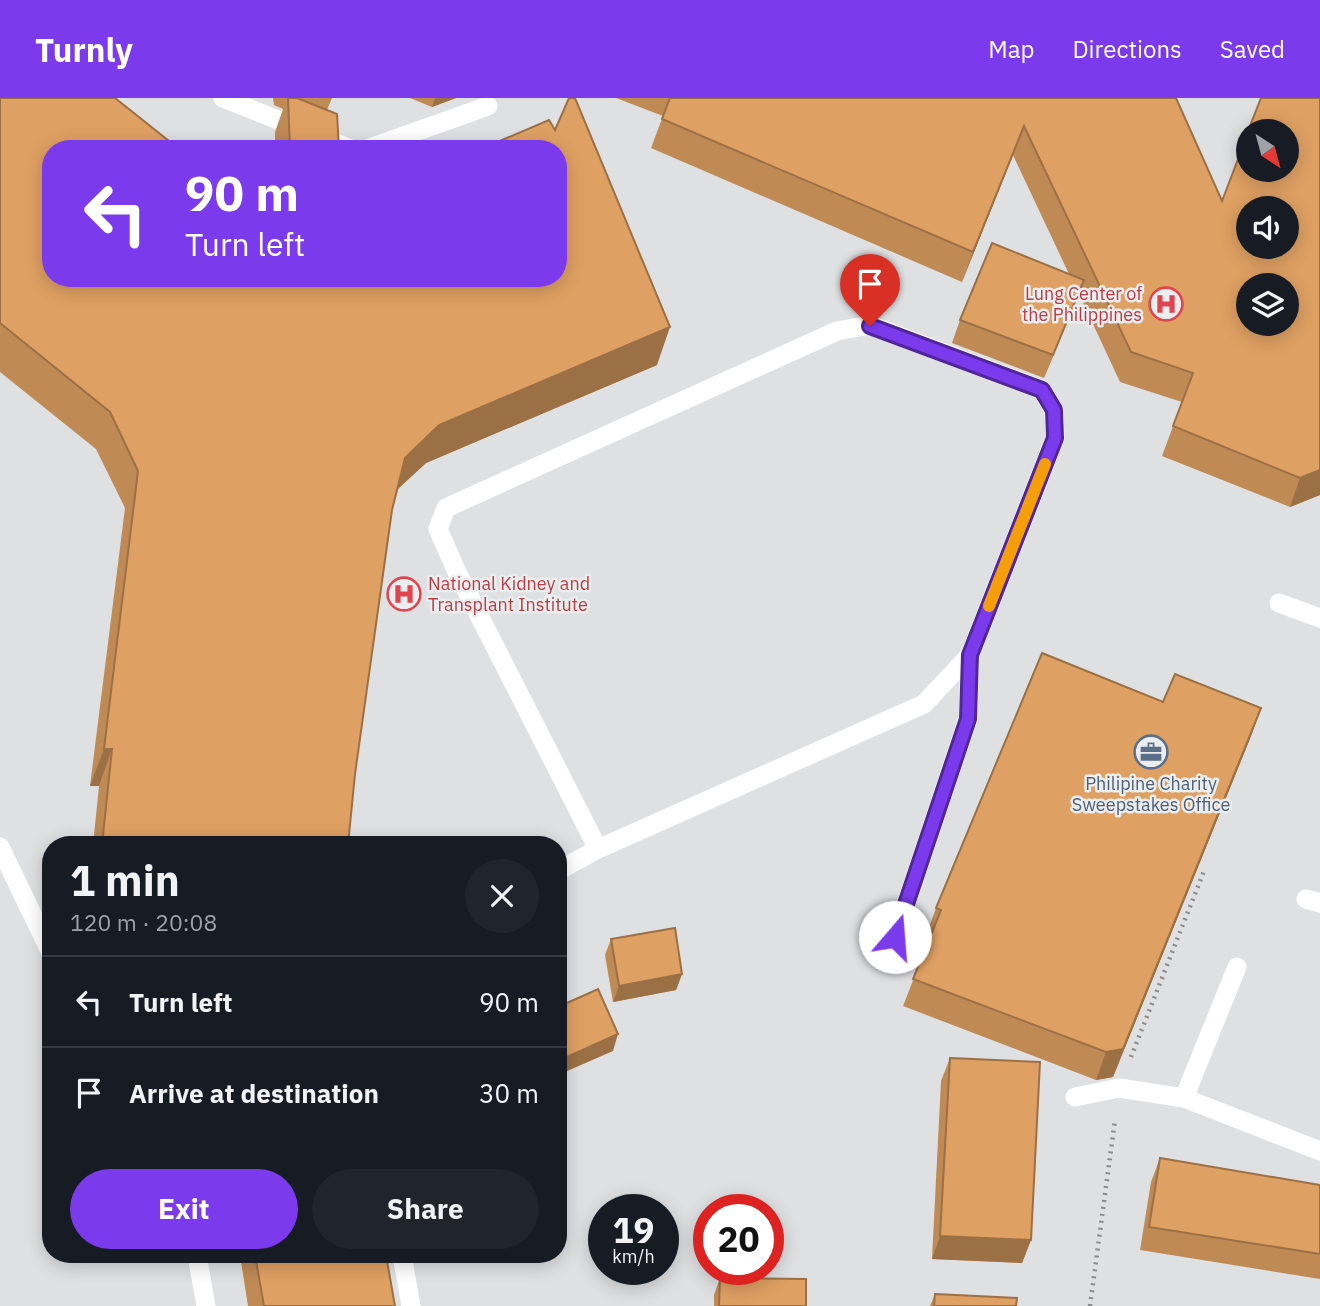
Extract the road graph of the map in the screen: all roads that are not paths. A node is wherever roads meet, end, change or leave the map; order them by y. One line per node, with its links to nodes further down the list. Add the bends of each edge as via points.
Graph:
1 (223, 98): 3 (lane)
2 (488, 106): 4 (lane)
3 (328, 140)
4 (392, 140)
5 (1279, 603): 6 (lane)
6 (1320, 618)
7 (970, 655): 9 (lane, via 924,704); 9 (lane, via 1055,438 1054,410 1042,390 870,326 837,331 446,508 438,528 456,570); 12 (lane, via 968,719)
8 (0, 847): 11 (lane)
9 (598, 849): 10 (lane)
10 (567, 866)
11 (42, 934)
12 (895, 937)
13 (1237, 967): 15 (lane)
14 (1075, 1097): 15 (lane, via 1119,1088)
15 (1184, 1098): 16 (lane)
16 (1320, 1151)
17 (198, 1263): 19 (lane)
18 (403, 1263): 20 (lane)
19 (205, 1306)
20 (411, 1306)

